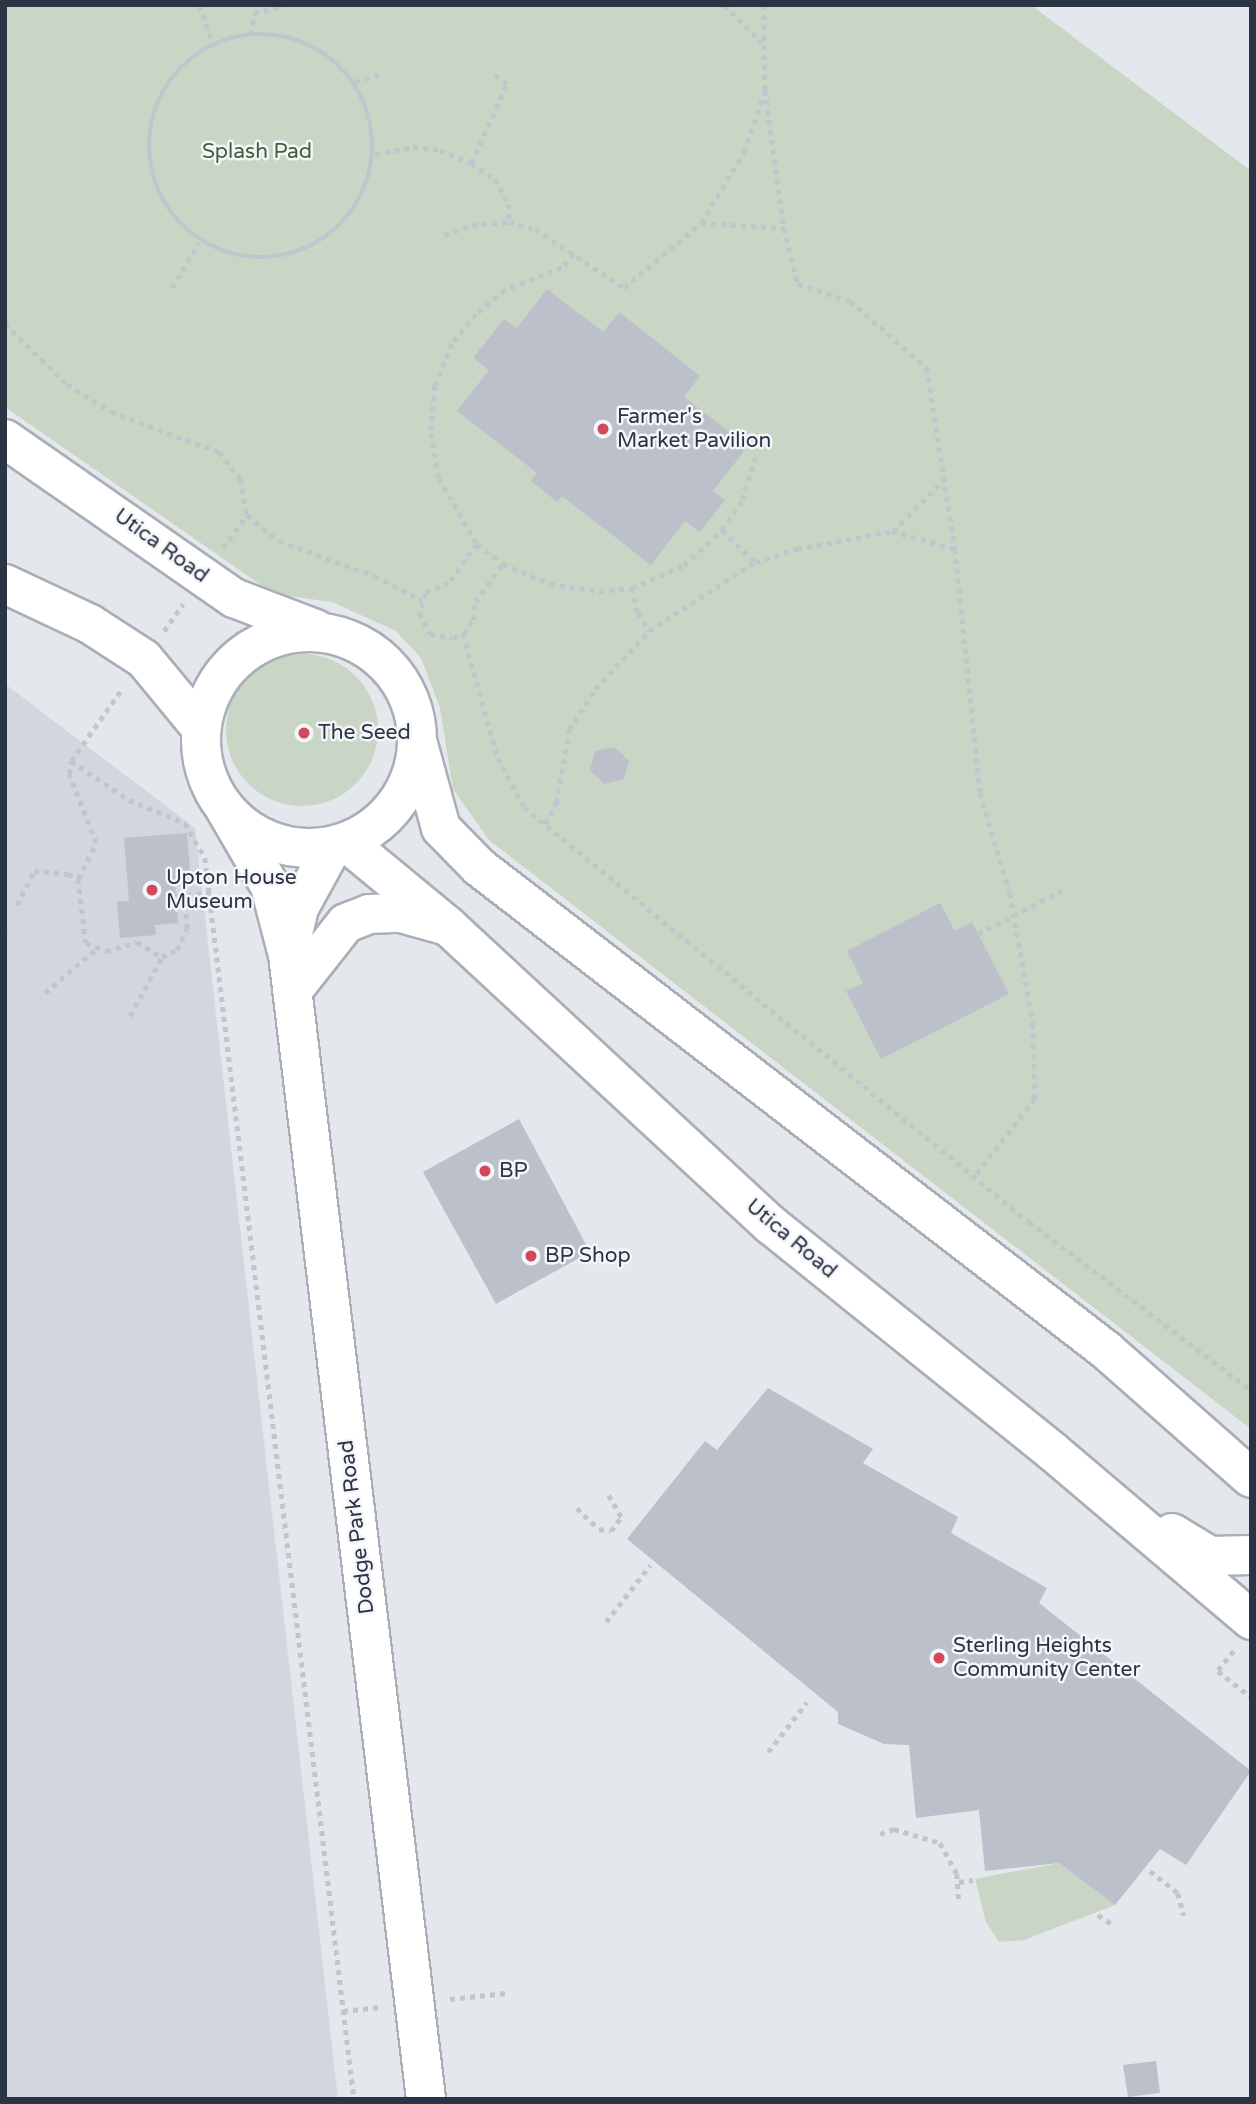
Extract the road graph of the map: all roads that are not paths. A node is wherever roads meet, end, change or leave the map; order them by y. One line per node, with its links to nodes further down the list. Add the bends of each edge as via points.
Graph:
1 (5, 439): 3 (street, Utica Road, via 234,598)
2 (5, 584): 4 (street, via 90,624 144,659)
3 (327, 633): 4 (street, via 296,632 261,642 232,664 211,693); 5 (street, via 357,642 383,660 403,684 415,713)
4 (201, 728): 6 (street, via 202,756)
5 (418, 744): 7 (street, via 412,775 398,802 376,825); 11 (street, via 441,828 478,867 1106,1350)
6 (224, 807): 7 (street, via 268,839 296,847); 9 (street, Dodge Park Road, via 270,886)
7 (340, 844): 8 (street, Utica Road); 9 (street, Dodge Park Road, via 299,908)
8 (449, 927): 9 (street, via 401,913 357,918); 10 (street, Utica Road, via 771,1225)
9 (291, 972): 14 (street, Dodge Park Road)
10 (1052, 1451): 12 (street, via 1209,1556); 13 (street, Utica Road)
11 (1251, 1478)
12 (1251, 1555)
13 (1247, 1630)
14 (426, 2099)

